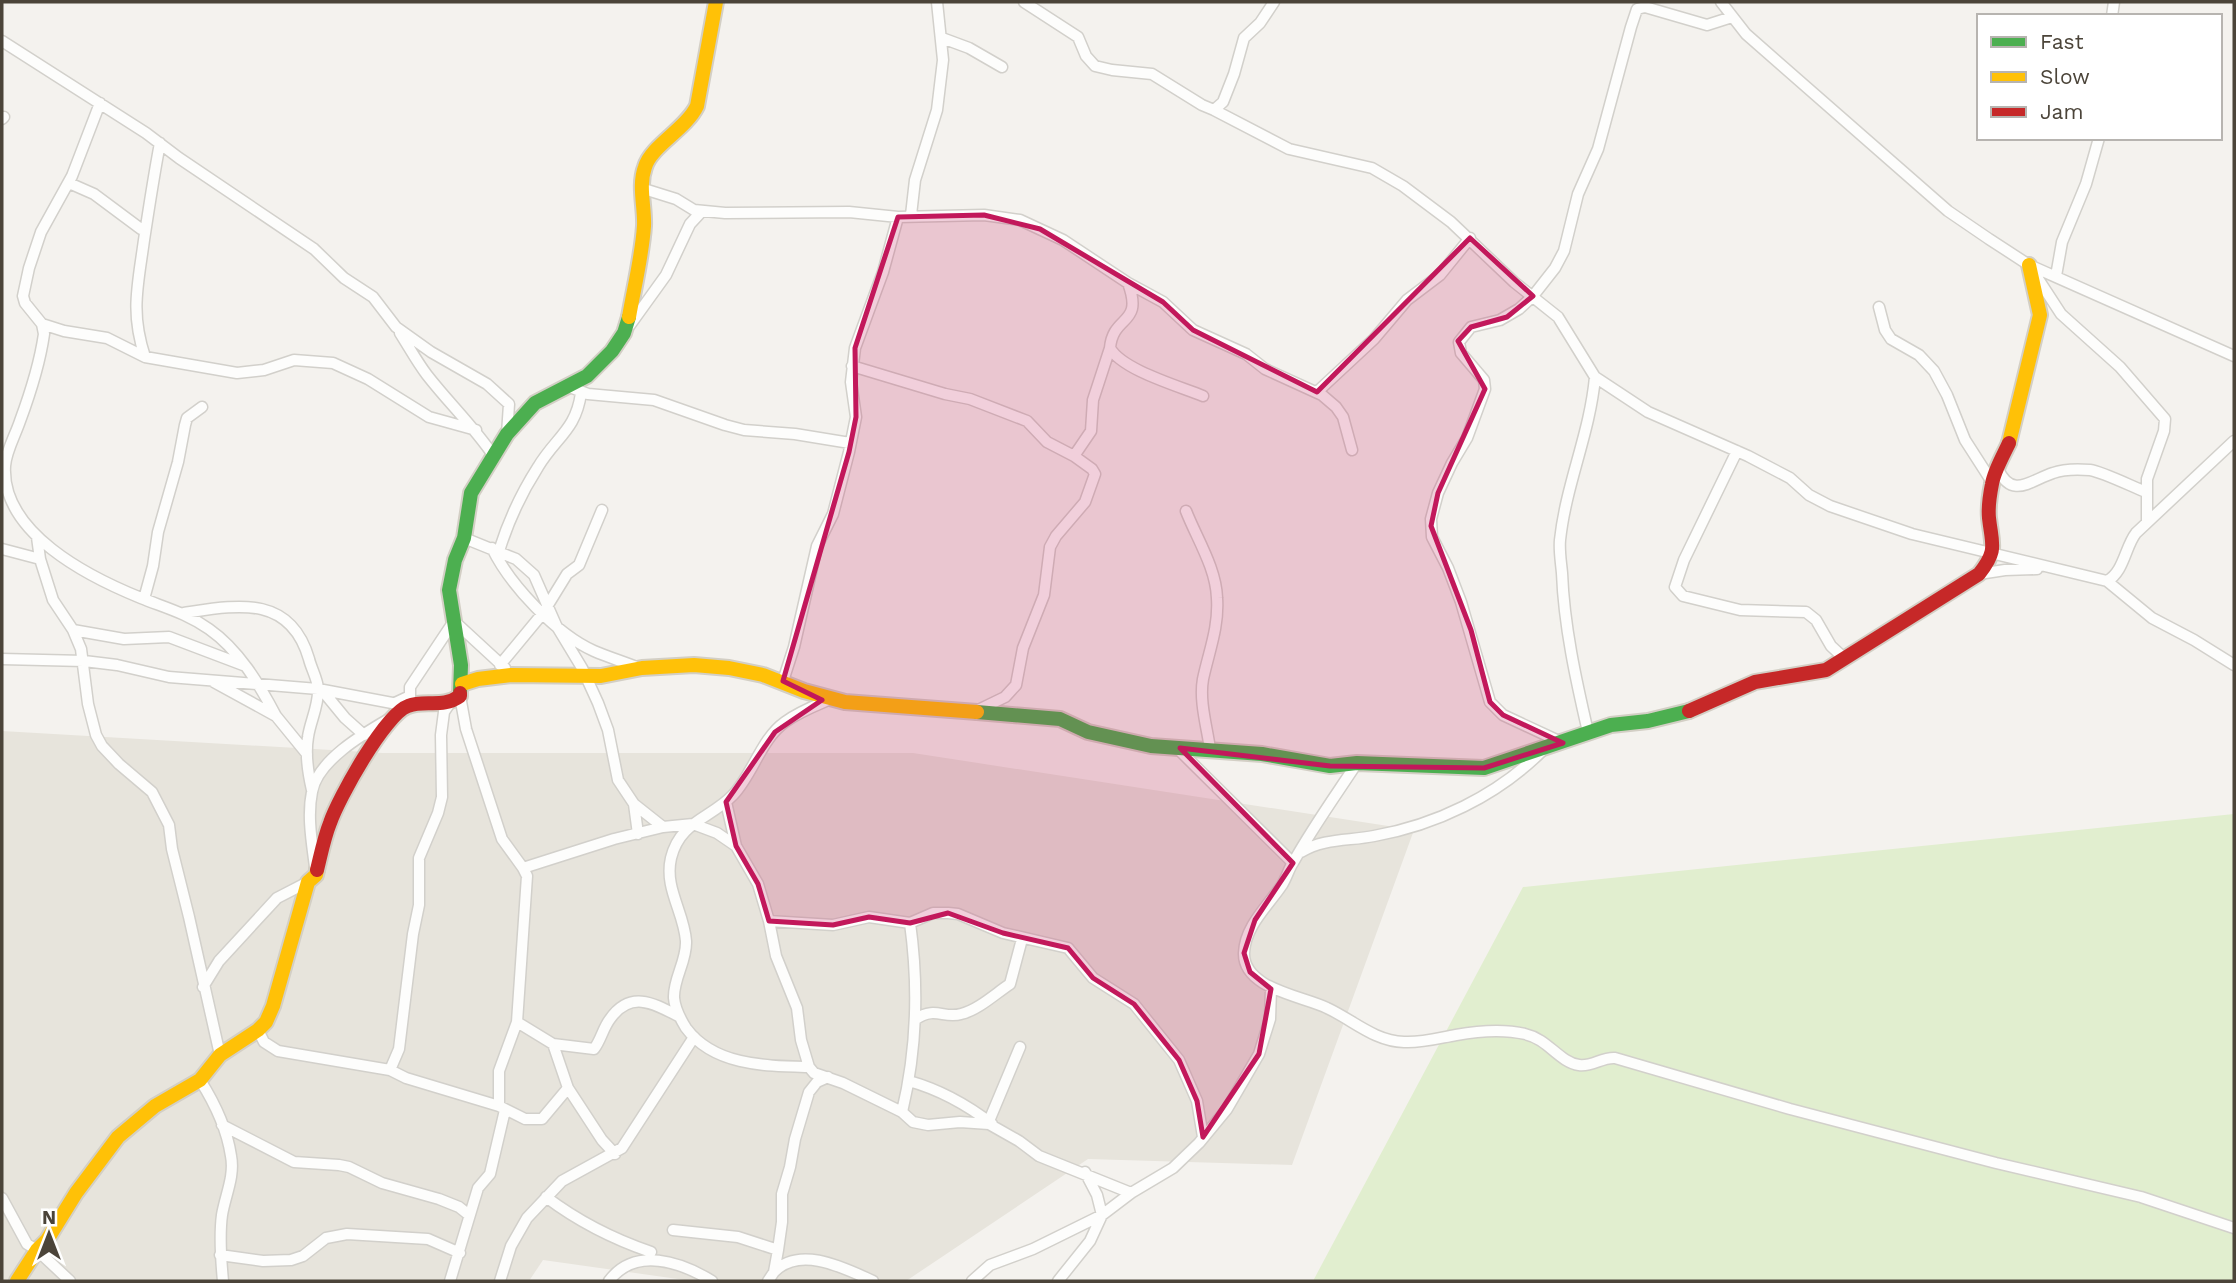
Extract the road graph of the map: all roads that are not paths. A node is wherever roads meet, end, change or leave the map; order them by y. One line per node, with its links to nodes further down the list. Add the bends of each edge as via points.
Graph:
1 (716, 2): 15 (street, via 697,106 649,158)
2 (937, 2): 7 (street)
3 (1024, 2): 11 (street, via 1078,37 1095,66 1152,74)
4 (1274, 2): 11 (street, via 1244,38 1223,102)
5 (1721, 2): 6 (street)
6 (1732, 18): 21 (street, via 1948,211); 24 (street, via 1707,25 1645,7 1637,9 1564,251)
7 (942, 38): 9 (street); 17 (street, via 937,110 915,180)
8 (2, 41): 10 (street)
9 (1002, 67)
10 (100, 103): 13 (street); 14 (street)
11 (1214, 110): 20 (street, via 1289,149 1372,168)
12 (2098, 140): 22 (street, via 2062,242)
13 (160, 143): 27 (street, via 314,248 344,278 373,297); 31 (street, via 135,305)
14 (69, 183): 19 (street, via 94,194); 26 (street, via 34,247 23,296)
15 (644, 189): 16 (street); 28 (street, via 644,226)
16 (702, 211): 18 (street); 28 (street, via 690,224 666,275)
17 (911, 215): 18 (street); 23 (street, via 1020,220 1063,240)
18 (898, 217): 32 (street)
19 (141, 229)
20 (1470, 239): 24 (street); 35 (street, via 1440,275 1407,300 1374,339)
21 (2029, 265): 22 (street); 49 (street, via 2040,315 2012,436); 50 (street, via 2061,314 2120,368 2165,419 2148,470)
22 (2056, 275): 30 (street)
23 (1128, 283): 29 (street, via 1134,309 1113,334); 35 (street, via 1163,302 1193,330)
24 (1533, 296): 33 (street, via 1558,317); 88 (street, via 1507,317 1471,327 1460,338 1461,354 1485,389 1467,438 1438,494 1431,526 1434,545 1465,611 1490,702 1503,715)
25 (1880, 307): 49 (street, via 1891,340 1919,355 1934,371 1965,440)
26 (42, 324): 31 (street, via 107,338); 54 (street, via 43,344 5,466 9,497)
27 (396, 327): 39 (street, via 487,384); 41 (street, via 426,373)
28 (624, 333): 34 (street, via 600,364)
29 (1110, 348): 37 (street, via 1128,365); 48 (street, via 1093,400 1091,430)
30 (2234, 356)
31 (145, 357): 41 (street, via 237,373 294,360 332,363 368,379 429,417)
32 (852, 366): 44 (street, via 856,417); 48 (street, via 995,408 1027,421 1046,442)
33 (1595, 377): 46 (street, via 1658,418); 86 (street, via 1560,543 1565,618)
34 (567, 386): 36 (street); 38 (street)
35 (1317, 392): 45 (street, via 1343,416)
36 (581, 393): 44 (street, via 654,400 744,430); 57 (street, via 577,416 536,469)
37 (1203, 397)
38 (535, 403): 39 (street, via 523,407); 42 (street)
39 (509, 404): 42 (street)
40 (202, 407): 63 (street, via 187,418)
41 (476, 430): 47 (street)
42 (507, 434): 47 (street)
43 (2234, 440): 53 (street)
44 (850, 443): 78 (street, via 838,497 817,547)
45 (1352, 450)
46 (1737, 451): 58 (street, via 1790,478 1830,506 1912,534); 70 (street, via 1675,587 1683,596 1740,610 1806,612)
47 (493, 455): 55 (street, via 468,501)
48 (1074, 456): 84 (street, via 1092,469 1094,477 1085,502 1050,547 1044,595 1023,648 1016,685 1005,698)
49 (1995, 476): 50 (street, via 2022,486 2063,470 2087,470); 58 (street, via 1989,516)
50 (2146, 492): 53 (street)
51 (601, 510): 64 (street, via 579,565 567,574)
52 (1186, 511): 90 (street, via 1210,566 1217,596 1216,633 1202,695)
53 (2147, 521): 62 (street, via 2131,540 2114,577)
54 (37, 537): 59 (street); 63 (street, via 83,569)
55 (464, 538): 57 (street); 66 (street, via 449,590)
56 (2, 549): 59 (street)
57 (496, 550): 64 (street, via 504,570); 64 (street, via 534,575)
58 (1993, 552): 60 (street); 61 (street)
59 (40, 559): 68 (street, via 53,600)
60 (2050, 568): 61 (street); 62 (street)
61 (1979, 574): 70 (street)
62 (2107, 581): 72 (street, via 2152,618)
63 (144, 599): 65 (street)
64 (546, 610): 67 (street); 75 (street)
65 (184, 613): 73 (street, via 222,639); 80 (street, via 242,605 284,619 305,644)
66 (454, 621): 75 (street); 81 (street, via 459,642); 83 (street)
67 (556, 625): 74 (street, via 592,650); 76 (street)
68 (73, 630): 71 (street); 73 (street, via 124,639 169,637)
69 (2, 659): 71 (street)
70 (1845, 659): 86 (street, via 1820,672 1755,682 1694,710)
71 (84, 662): 77 (street); 107 (street, via 96,735 119,764 152,792 164,814)
72 (2234, 664)
73 (244, 666): 79 (street)
74 (641, 668): 76 (street); 78 (street, via 710,666)
75 (506, 669): 76 (street); 81 (street, via 479,678)
76 (586, 676): 96 (street, via 608,730 618,780)
77 (211, 680): 79 (street); 85 (street)
78 (783, 681): 82 (street, via 817,696)
79 (258, 684): 80 (street); 85 (street)
80 (320, 690): 83 (street); 87 (street); 92 (street)
81 (458, 695): 83 (street); 102 (street, via 502,839); 118 (street, via 444,712 442,797 419,858 419,905 399,1049)
82 (836, 697): 84 (street, via 845,702); 95 (street, via 785,722)
83 (399, 708): 87 (street); 103 (street, via 345,790)
84 (974, 712): 89 (street, via 1060,719 1116,739)
85 (276, 716): 92 (street)
86 (1588, 732): 88 (street)
87 (364, 735): 94 (street, via 332,758)
88 (1563, 743): 91 (street)
89 (1177, 748): 90 (street); 101 (street)
90 (1210, 749): 93 (street, via 1330,766)
91 (1544, 750): 93 (street, via 1484,768); 101 (street, via 1496,789 1446,815 1377,836 1313,844)
92 (307, 754): 94 (street)
93 (1357, 763): 101 (street)
94 (312, 790): 103 (street)
95 (726, 802): 97 (street); 100 (street)
96 (634, 804): 98 (street); 99 (street)
97 (692, 824): 98 (street); 100 (street); 109 (street, via 674,847 669,874 686,941 674,998)
98 (663, 827): 99 (street)
99 (638, 834): 102 (street)
100 (736, 846): 104 (street, via 758,884)
101 (1295, 858): 108 (street, via 1255,920 1244,953 1250,972)
102 (523, 868): 111 (street, via 527,876)
103 (312, 878): 107 (street, via 277,898 219,961); 112 (street, via 273,1006)
104 (769, 920): 105 (street, via 833,925 869,917); 117 (street, via 776,956 797,1008)
105 (910, 923): 106 (street, via 933,913 948,913); 110 (street)
106 (1022, 939): 110 (street, via 1010,984 961,1014 936,1012); 128 (street, via 1069,948 1093,978 1121,994 1145,1016 1182,1065 1197,1101)
107 (204, 987): 116 (street)
108 (1271, 989): 128 (street, via 1270,1019 1259,1054 1227,1109); 136 (street, via 1329,1008 1390,1041 1430,1041 1475,1033 1525,1034 1543,1040 1570,1063 1581,1066 1615,1058 1790,1109 2141,1197)
109 (680, 1017): 113 (street); 114 (street, via 646,1002 629,1002 610,1018 594,1049)
110 (916, 1019): 121 (street)
111 (517, 1023): 114 (street); 123 (street, via 499,1070)
112 (258, 1030): 116 (street); 118 (street, via 264,1042 278,1051)
113 (694, 1037): 117 (street, via 742,1062); 129 (street)
114 (553, 1044): 122 (street)
115 (1020, 1047): 125 (street)
116 (220, 1055): 120 (street)
117 (809, 1067): 119 (street)
118 (390, 1070): 123 (street)
119 (828, 1077): 124 (street); 139 (street, via 809,1092 795,1139 782,1194)
120 (200, 1080): 126 (street); 138 (street, via 155,1106 118,1138)
121 (909, 1081): 124 (street); 125 (street, via 936,1089)
122 (568, 1088): 123 (street, via 542,1119 524,1119); 129 (street)
123 (502, 1108): 134 (street, via 490,1174 478,1188)
124 (902, 1112): 127 (street, via 914,1122 928,1125 960,1122)
125 (989, 1121): 127 (street)
126 (222, 1125): 134 (street, via 294,1162 349,1167 382,1184 439,1199); 142 (street, via 232,1171 222,1216)
127 (999, 1128): 130 (street, via 1039,1156)
128 (1203, 1137): 131 (street, via 1173,1168)
129 (615, 1154): 132 (street, via 568,1178)
130 (1085, 1172): 131 (street); 135 (street)
131 (1131, 1193): 135 (street)
132 (546, 1197): 140 (street, via 595,1229); 148 (street, via 520,1226)
133 (2, 1198): 138 (street, via 27,1244)
134 (469, 1215): 141 (street)
135 (1102, 1215): 152 (street, via 990,1265); 153 (street, via 1090,1241)
136 (2234, 1228)
137 (673, 1230): 139 (street, via 738,1237)
138 (37, 1250): 144 (street); 145 (street)
139 (778, 1250): 143 (street)
140 (651, 1252)
141 (460, 1253): 142 (street, via 428,1239 346,1234 326,1238 291,1260); 147 (street)
142 (220, 1255): 146 (street)
143 (770, 1278): 151 (street, via 785,1262 799,1259 830,1264)
144 (17, 1281)
145 (70, 1281)
146 (223, 1281)
147 (450, 1281)
148 (500, 1281)
149 (609, 1281): 150 (street, via 631,1263 660,1260)
150 (712, 1281)
151 (873, 1281)
152 (972, 1281)
153 (1058, 1281)

